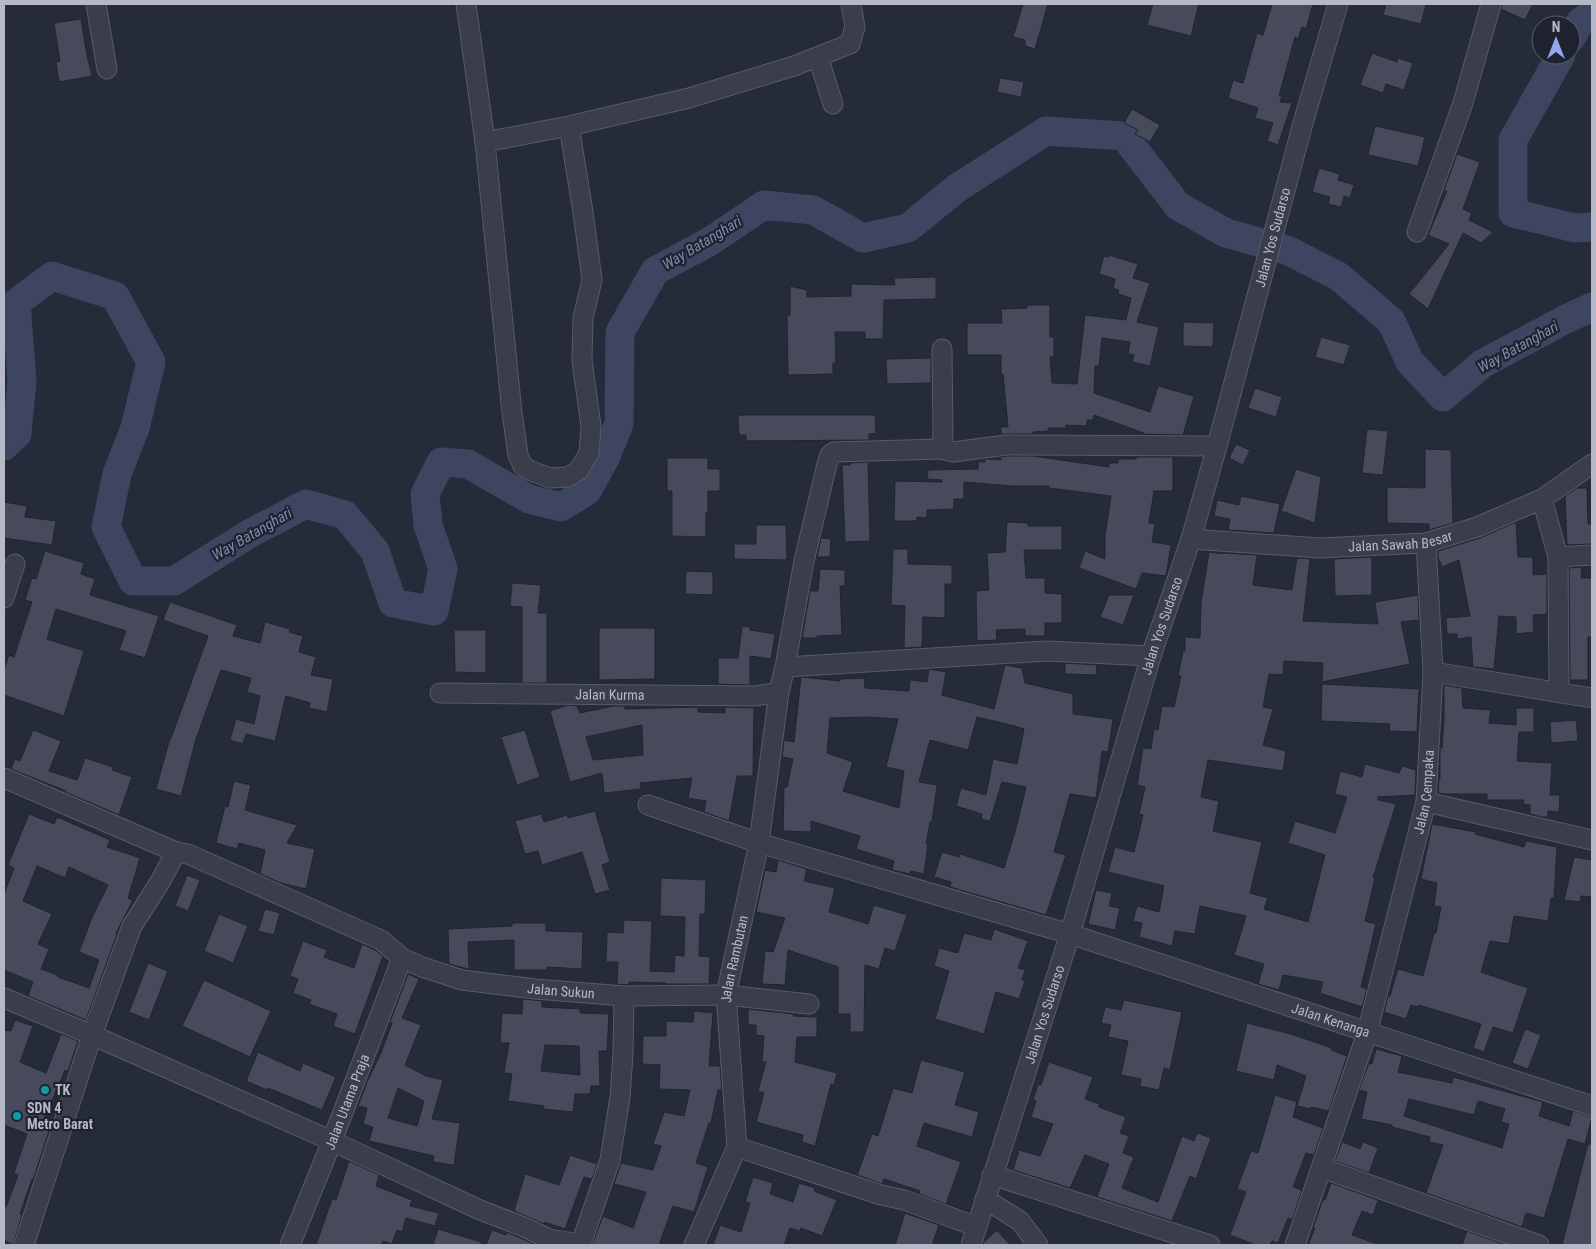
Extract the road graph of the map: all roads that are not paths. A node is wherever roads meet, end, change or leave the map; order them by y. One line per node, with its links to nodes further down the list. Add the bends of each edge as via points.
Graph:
1 (96, 4): 7 (street)
2 (466, 4): 10 (street)
3 (851, 4): 6 (street, via 855,27 850,44)
4 (1338, 4): 13 (street, Jalan Yos Sudarso)
5 (1490, 4): 11 (street, via 1463,103)
6 (818, 57): 8 (street); 9 (street, via 689,98)
7 (107, 70)
8 (833, 104)
9 (569, 126): 10 (street); 10 (street, via 592,280 583,318 582,361 591,426 589,454 579,470 568,477 550,478 529,470 518,455)
10 (485, 142)
11 (1416, 232)
12 (942, 349): 14 (street)
13 (1217, 446): 14 (street, via 1006,445 953,452); 17 (street, Jalan Yos Sudarso)
14 (941, 450): 24 (street, Jalan Rambutan, via 834,452 830,455 804,561)
15 (1592, 464): 16 (street, Jalan Sawah Besar)
16 (1542, 499): 18 (street, Jalan Sawah Besar); 20 (street)
17 (1191, 539): 18 (street, Jalan Sawah Besar, via 1320,548); 23 (street, Jalan Yos Sudarso)
18 (1426, 544): 25 (street, Jalan Cempaka)
19 (1592, 555): 20 (street)
20 (1558, 557): 27 (street)
21 (15, 564): 22 (street)
22 (4, 598)
23 (1151, 656): 24 (street, via 1047,651); 36 (street, Jalan Yos Sudarso)
24 (785, 667): 26 (street, Jalan Rambutan)
25 (1434, 672): 27 (street); 31 (street, Jalan Cempaka)
26 (779, 692): 28 (street, Jalan Kurma, via 755,696); 34 (street, Jalan Rambutan)
27 (1560, 692): 29 (street)
28 (440, 693)
29 (1592, 698)
30 (4, 778): 35 (street, Jalan Sukun)
31 (1426, 802): 33 (street); 42 (street, Jalan Cempaka)
32 (648, 805): 34 (street, Jalan Kenanga)
33 (1592, 840)
34 (759, 843): 36 (street, Jalan Kenanga); 38 (street, Jalan Rambutan)
35 (176, 852): 37 (street, Jalan Sukun, via 188,854 381,940); 43 (street, via 132,926)
36 (1070, 934): 42 (street, Jalan Kenanga); 48 (street, Jalan Yos Sudarso)
37 (402, 958): 39 (street, Jalan Sukun, via 462,980); 45 (street, Jalan Utama Praja)
38 (726, 995): 39 (street, Jalan Sukun); 41 (street, Jalan Sukun); 46 (street, Jalan Rambutan)
39 (624, 996): 45 (street, via 620,1097 610,1160 581,1244 549,1239)
40 (4, 998): 43 (street)
41 (808, 1004)
42 (1367, 1033): 44 (street, Jalan Kenanga); 47 (street, Jalan Cempaka)
43 (92, 1035): 45 (street); 51 (street)
44 (1592, 1106)
45 (332, 1141): 52 (street, Jalan Utama Praja)
46 (737, 1147): 50 (street, via 904,1200); 53 (street, Jalan Rambutan)
47 (1322, 1168): 57 (street, Jalan Cempaka); 58 (street)
48 (992, 1175): 49 (street, Jalan Yos Sudarso); 56 (street)
49 (986, 1199): 50 (street, Jalan Yos Sudarso); 55 (street, via 1020,1221)
50 (977, 1227): 54 (street, Jalan Yos Sudarso)
51 (24, 1245)
52 (290, 1245)
53 (694, 1245)
54 (971, 1245)
55 (1038, 1245)
56 (1210, 1245)
57 (1295, 1245)
58 (1539, 1245)

